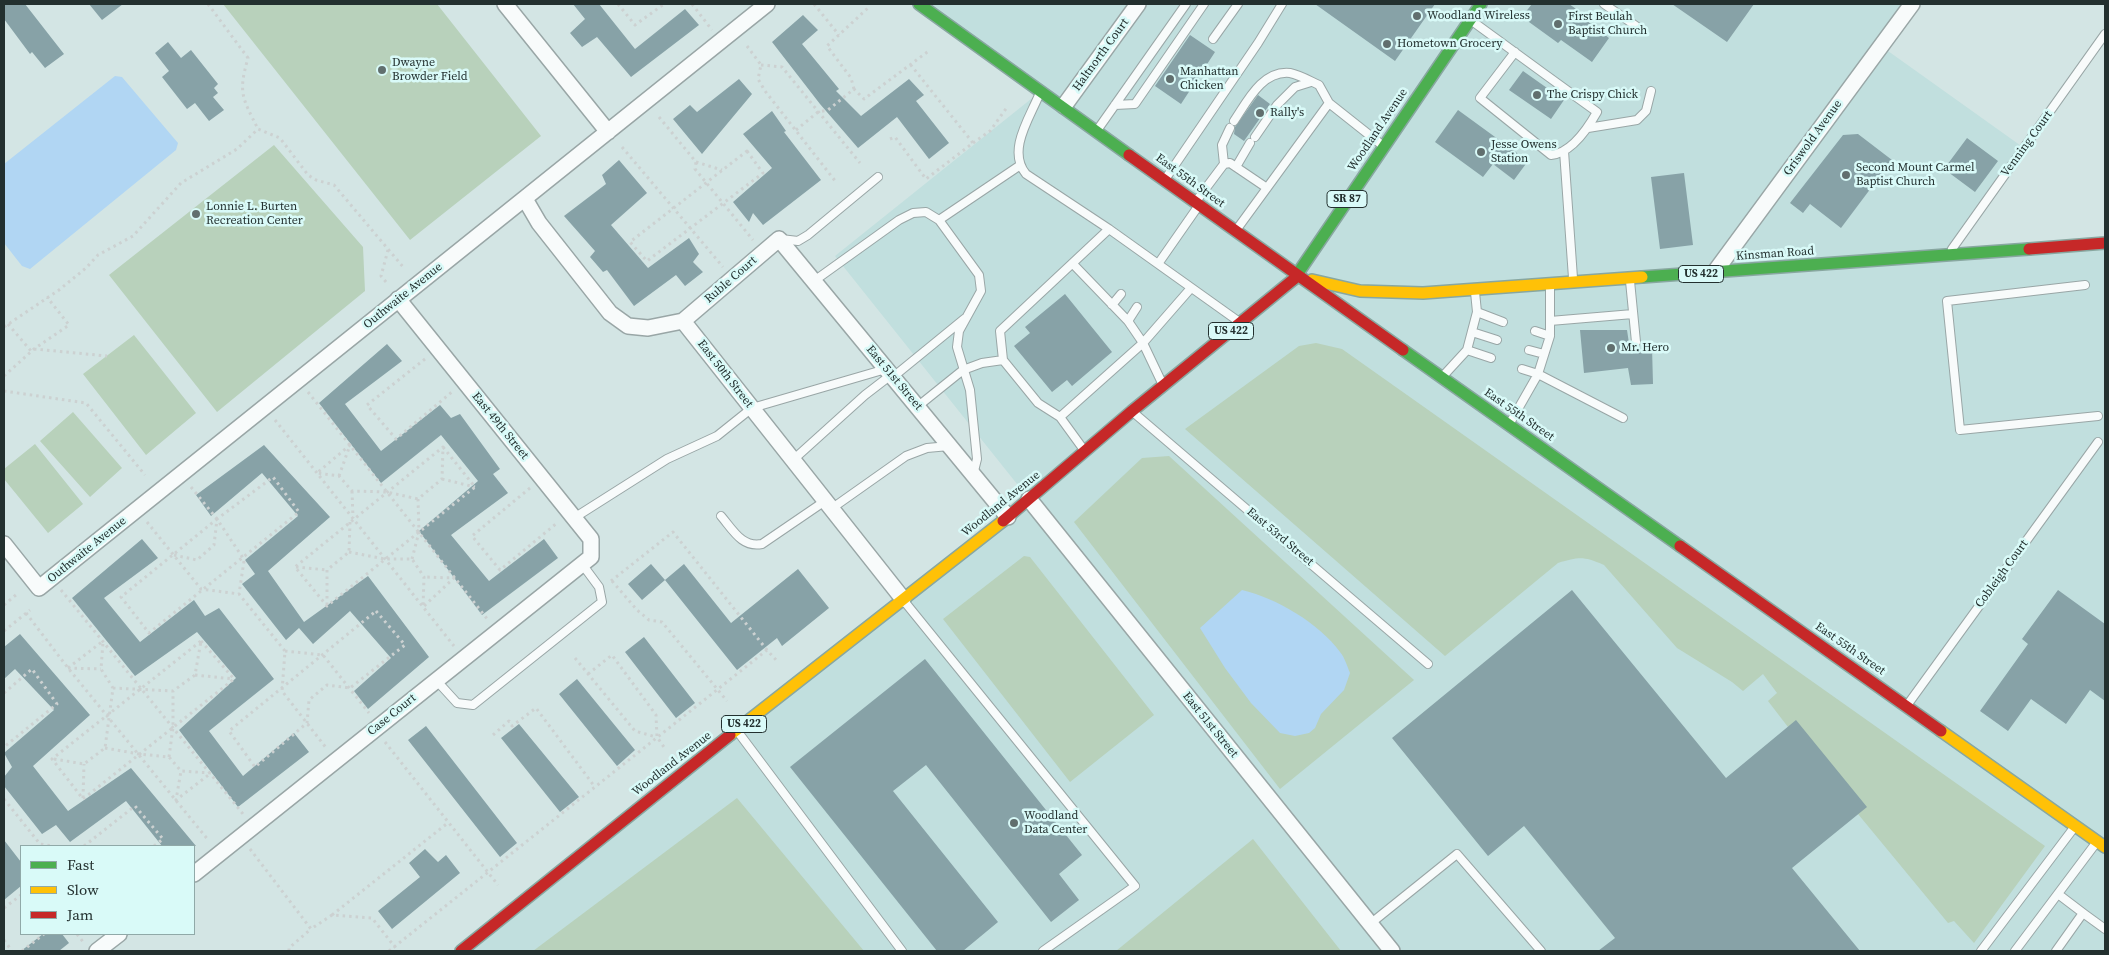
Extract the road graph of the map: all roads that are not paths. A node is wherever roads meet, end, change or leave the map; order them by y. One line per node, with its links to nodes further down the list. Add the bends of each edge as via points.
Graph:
1 (505, 4): 25 (street)
2 (767, 4): 25 (street, Outhwaite Avenue)
3 (919, 4): 18 (main road, East 55th Street)
4 (1138, 4): 21 (street, Haltnorth Court)
5 (1186, 4): 22 (lane)
6 (1204, 4): 22 (lane, via 1135,104)
7 (1238, 4): 15 (lane)
8 (1282, 4): 32 (lane)
9 (1481, 4): 12 (main road, Woodland Avenue / SR 87)
10 (1604, 4): 13 (lane)
11 (1912, 4): 46 (street, Griswold Avenue)
12 (1470, 19): 16 (lane); 26 (main road, Woodland Avenue / SR 87)
13 (1638, 28)
14 (2105, 34): 41 (lane, Venning Court)
15 (1213, 39)
16 (1515, 52): 23 (lane, via 1597,112); 27 (lane, via 1480,98 1551,155)
17 (1311, 82): 20 (lane, via 1319,85); 28 (lane, via 1292,74 1279,73 1257,88 1222,145); 30 (lane, via 1295,87 1277,105)
18 (1041, 90): 21 (main road, East 55th Street); 29 (lane, via 1021,140)
19 (1652, 91): 23 (lane, via 1646,111 1637,120)
20 (1328, 104): 26 (lane); 33 (lane)
21 (1064, 106): 24 (main road, East 55th Street)
22 (1114, 106): 24 (lane)
23 (1588, 128): 27 (lane)
24 (1097, 130): 32 (main road, East 55th Street)
25 (608, 132): 34 (street, Outhwaite Avenue)
26 (1384, 146): 48 (main road, Woodland Avenue / SR 87)
27 (1564, 151): 51 (lane)
28 (1224, 164): 30 (lane); 35 (lane)
29 (1020, 166): 36 (lane); 37 (lane, via 1026,174)
30 (1236, 167): 33 (lane)
31 (878, 177): 39 (lane, via 798,241)
32 (1165, 180): 35 (main road, East 55th Street)
33 (1267, 188): 38 (lane)
34 (525, 199): 57 (street, Outhwaite Avenue); 65 (street, via 539,223 610,314 628,326 648,328)
35 (1197, 203): 38 (main road, East 55th Street); 45 (lane)
36 (939, 220): 50 (lane, via 926,212 913,213); 62 (lane, via 979,275 981,291)
37 (1109, 229): 42 (lane, via 1126,246); 43 (lane)
38 (1236, 231): 48 (main road, East 55th Street)
39 (779, 239): 50 (street, East 51st Street); 65 (street, Ruble Court)
40 (2105, 243): 41 (main road, Kinsman Road / US 422)
41 (1948, 254): 46 (main road, Kinsman Road / US 422)
42 (1148, 257): 44 (lane); 45 (lane)
43 (1073, 264): 58 (lane, via 1097,285); 78 (lane, via 1000,331)
44 (1142, 264)
45 (1162, 266): 47 (lane); 54 (lane)
46 (1714, 273): 49 (main road, Kinsman Road / US 422)
47 (1159, 276)
48 (1298, 276): 55 (main road, Kinsman Road / US 422, via 1360,292); 67 (main road, Woodland Avenue / US 422); 83 (main road, East 55th Street)
49 (1630, 279): 51 (main road, Kinsman Road / US 422); 61 (lane)
50 (814, 281): 81 (street, East 51st Street)
51 (1573, 283): 52 (main road, Kinsman Road / US 422)
52 (1550, 284): 55 (main road, Kinsman Road / US 422); 64 (lane)
53 (2085, 285): 88 (lane, via 1947,300 1960,430)
54 (1191, 288): 67 (lane); 73 (lane)
55 (1475, 290): 60 (lane)
56 (1121, 294): 58 (lane)
57 (398, 299): 101 (street, East 49th Street); 102 (street, Outhwaite Avenue, via 39,588)
58 (1112, 305): 63 (lane)
59 (1137, 307): 63 (lane)
60 (1476, 312): 66 (lane); 69 (lane)
61 (1633, 314): 64 (lane); 72 (lane)
62 (966, 317): 80 (lane, via 959,331 957,347); 81 (lane)
63 (1128, 321): 73 (lane)
64 (1550, 321): 70 (lane)
65 (683, 322): 86 (street, East 50th Street)
66 (1503, 322)
67 (1241, 323): 84 (main road, Woodland Avenue / US 422)
68 (1534, 331): 70 (lane)
69 (1472, 332): 71 (lane); 74 (lane)
70 (1550, 336): 76 (lane)
71 (1497, 340)
72 (1636, 342)
73 (1142, 343): 84 (lane); 89 (lane)
74 (1467, 350): 77 (lane); 83 (lane)
75 (1529, 350): 76 (lane)
76 (1544, 354): 82 (lane)
77 (1491, 358)
78 (1003, 360): 80 (lane); 89 (lane, via 1038,403)
79 (1522, 369): 82 (lane)
80 (963, 370): 85 (lane); 96 (lane, via 970,390 977,459)
81 (890, 373): 85 (street, East 51st Street); 86 (lane); 95 (lane)
82 (1538, 374): 90 (lane); 91 (lane)
83 (1442, 378): 91 (main road, East 55th Street)
84 (1164, 386): 87 (main road, Woodland Avenue / US 422)
85 (918, 407): 93 (street, East 51st Street)
86 (752, 408): 95 (street, East 50th Street); 101 (lane, via 716,436 667,459)
87 (1132, 411): 94 (main road, Woodland Avenue / US 422); 105 (lane, East 53rd Street)
88 (2098, 416)
89 (1060, 417): 94 (lane)
90 (1623, 418)
91 (1509, 425): 107 (main road, East 55th Street)
92 (2098, 442): 107 (lane, Cobleigh Court)
93 (949, 446): 96 (street, East 51st Street); 98 (lane, via 927,448 906,456)
94 (1085, 452): 97 (main road, Woodland Avenue / US 422)
95 (793, 460): 98 (street, East 50th Street)
96 (973, 475): 100 (street, East 51st Street)
97 (1029, 499): 100 (main road, Woodland Avenue / US 422); 114 (street, East 51st Street)
98 (828, 505): 99 (lane, via 755,545 742,540); 104 (street, East 50th Street)
99 (721, 516)
100 (1008, 517): 104 (main road, Woodland Avenue / US 422)
101 (568, 518): 103 (street, East 49th Street, via 591,538)
102 (4, 544)
103 (587, 560): 106 (street, Case Court); 106 (lane, via 602,602 473,705 457,703)
104 (903, 600): 108 (main road, Woodland Avenue / US 422); 120 (lane, via 1135,886)
105 (1428, 664)
106 (436, 680): 111 (street, Case Court)
107 (1906, 706): 109 (main road, East 55th Street)
108 (736, 730): 118 (main road, Woodland Avenue / US 422); 119 (lane)
109 (2075, 826): 110 (main road, East 55th Street); 123 (lane)
110 (2101, 844): 112 (lane)
111 (195, 873)
112 (2058, 894): 113 (lane); 124 (lane)
113 (2083, 914): 115 (lane); 125 (lane)
114 (1370, 924): 121 (street, East 51st Street); 122 (lane, via 1457,854)
115 (2105, 929)
116 (117, 935): 117 (street)
117 (91, 948)
118 (461, 951)
119 (902, 951)
120 (1042, 951)
121 (1392, 951)
122 (1541, 951)
123 (1981, 951)
124 (2015, 951)
125 (2056, 951)

